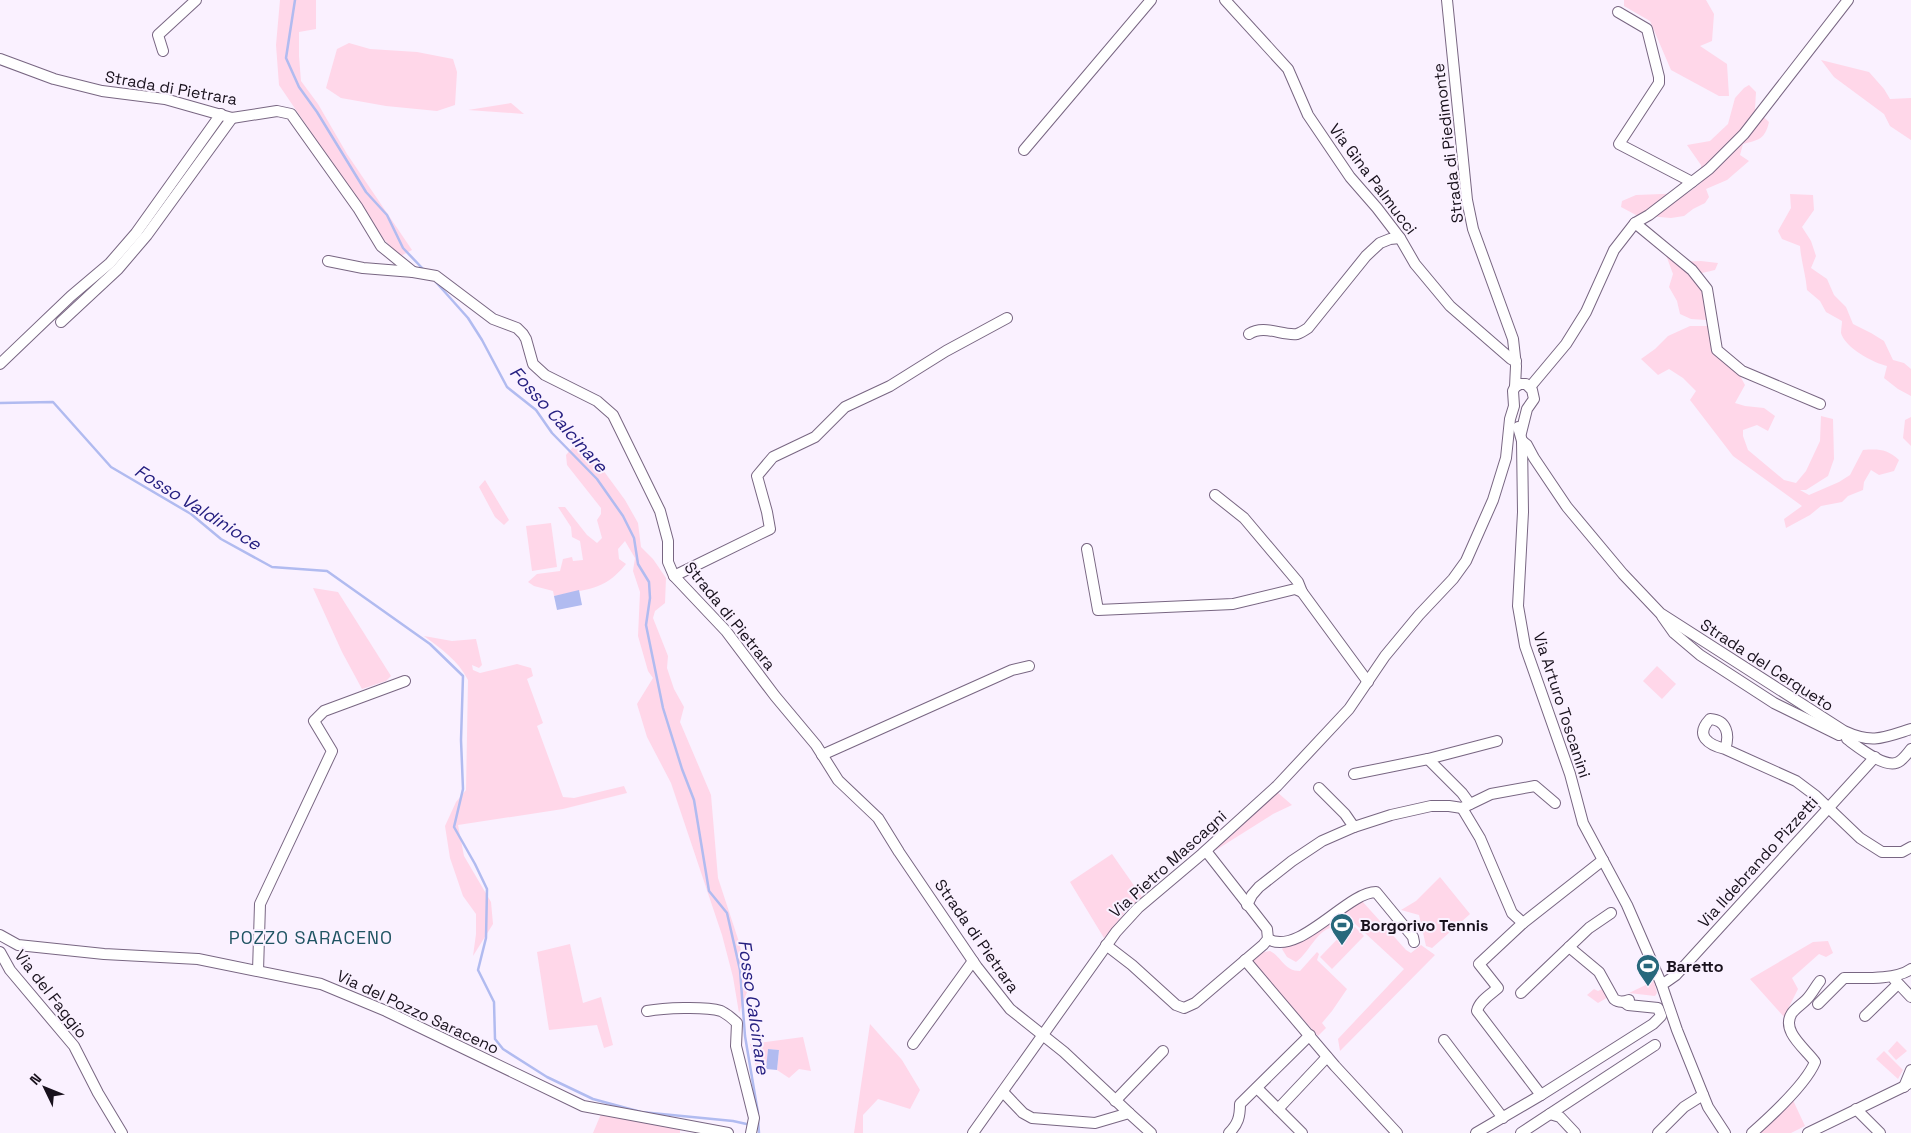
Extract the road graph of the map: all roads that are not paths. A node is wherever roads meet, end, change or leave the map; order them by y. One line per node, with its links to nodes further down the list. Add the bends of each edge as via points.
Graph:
1 (196, 0): 7 (street, via 158,35)
2 (1151, 0): 11 (street)
3 (1225, 0): 14 (street, Via Gina Palmucci, via 1288,69 1308,115 1350,177)
4 (1447, 0): 21 (street, Strada di Piedimonte, via 1467,200 1473,229 1513,339)
5 (1848, 0): 12 (street, via 1744,134 1710,169)
6 (1618, 12): 12 (street, via 1647,28 1659,77 1659,83 1620,144)
7 (162, 51)
8 (0, 59): 9 (street, Strada di Pietrara, via 54,79 102,91 165,99)
9 (221, 114): 10 (street, Strada di Pietrara); 20 (street, via 141,226 110,263)
10 (232, 118): 16 (street, Strada di Pietrara, via 277,111 291,114 381,246); 18 (street, via 147,236 118,269)
11 (1024, 150)
12 (1692, 182): 13 (street)
13 (1635, 223): 22 (street, via 1614,250 1586,312 1566,344); 24 (street, via 1692,270 1707,289 1717,350 1742,371)
14 (1400, 238): 19 (street, via 1380,243 1366,256 1308,328 1297,334 1260,330); 21 (street, Via Gina Palmucci, via 1415,264 1450,306)
15 (328, 261): 16 (street, Strada di Pietrara)
16 (413, 272): 30 (street, Strada di Pietrara, via 436,276 493,319 517,328 526,340 533,364 545,375 597,401 613,415 660,511 668,540 668,562)
17 (1007, 318): 30 (street, via 890,386 845,407 816,437 773,457 757,476 770,529)
18 (61, 322)
19 (1249, 334)
20 (0, 364)
21 (1516, 364): 22 (street, Strada di Piedimonte); 23 (street, Strada di Piedimonte)
22 (1528, 386): 23 (street, via 1520,384); 25 (street, via 1535,395 1534,399)
23 (1515, 387): 25 (street, Strada di Piedimonte, via 1513,394)
24 (1820, 404)
25 (1520, 412): 26 (street, Via Pietro Mascagni); 26 (street, Via Pietro Mascagni); 27 (street, Via Arturo Toscanini)
26 (1510, 430): 35 (street, Via Pietro Mascagni, via 1506,458 1493,500 1466,561 1454,579 1385,656)
27 (1521, 437): 32 (street, Strada del Cerqueto, via 1567,506); 53 (street, Via Arturo Toscanini, via 1523,512 1518,606 1525,646 1570,774 1583,823)
28 (1215, 495): 31 (street, via 1244,518 1298,582)
29 (1087, 548): 31 (street, via 1098,610 1234,604 1295,589)
30 (674, 576): 42 (street, Strada di Pietrara, via 726,631)
31 (1302, 592): 35 (street)
32 (1660, 613): 37 (street, Strada del Cerqueto, via 1844,732); 38 (street, Strada del Cerqueto, via 1674,633 1700,655 1774,703)
33 (1030, 666): 42 (street, via 1012,670)
34 (405, 680): 66 (street, via 324,710 314,721 332,751 260,904)
35 (1368, 682): 52 (street, Via Pietro Mascagni, via 1350,709 1277,786)
36 (1911, 730): 37 (street, Strada del Cerqueto, via 1871,740)
37 (1859, 738): 38 (street, Strada del Cerqueto)
38 (1846, 739): 43 (street, Strada del Cerqueto)
39 (1497, 741): 44 (street)
40 (1725, 749): 49 (street, via 1796,781)
41 (1911, 749): 43 (street, Strada del Cerqueto, via 1900,762 1893,764)
42 (822, 755): 64 (street, Strada di Pietrara, via 838,780 878,818)
43 (1874, 757): 49 (street, Via Ildebrando Pizzetti)
44 (1428, 759): 45 (street); 48 (street, via 1462,793)
45 (1354, 774)
46 (1318, 788): 50 (street, via 1346,814)
47 (1555, 803): 48 (street, via 1535,786 1491,794)
48 (1466, 806): 50 (street, via 1431,806); 56 (street, via 1512,913)
49 (1828, 808): 51 (street, via 1860,838 1882,852 1902,852); 69 (street, Via Ildebrando Pizzetti, via 1676,975)
50 (1354, 827): 54 (street, via 1322,841 1292,861 1259,887)
51 (1911, 847)
52 (1206, 851): 54 (street); 60 (street, Via Pietro Mascagni, via 1138,908)
53 (1603, 860): 56 (street); 69 (street, Via Arturo Toscanini, via 1627,905)
54 (1247, 905): 58 (street, via 1267,929)
55 (1611, 913): 61 (street)
56 (1523, 923): 88 (street, via 1479,964 1498,988 1483,1000 1477,1011)
57 (0, 935): 66 (street, Via del Pozzo Saraceno, via 18,945 198,959)
58 (1268, 939): 59 (street, via 1275,943 1290,941 1368,892 1376,892); 63 (street)
59 (1414, 942)
60 (1106, 945): 63 (street, via 1176,1005 1184,1008 1195,1003); 78 (street, Via Pietro Mascagni)
61 (1569, 947): 70 (street); 73 (street, via 1599,972 1614,999)
62 (0, 952): 96 (street, Via del Faggio, via 10,970 74,1046)
63 (1245, 960): 77 (street)
64 (973, 961): 78 (street, Strada di Pietrara, via 1010,1009); 80 (street)
65 (1911, 969): 67 (street)
66 (258, 971): 97 (street, Via del Pozzo Saraceno, via 321,984 386,1011 583,1106)
67 (1895, 980): 71 (street); 74 (street, via 1844,978); 76 (street)
68 (1820, 981): 109 (street, via 1789,1022 1792,1034 1815,1062 1812,1070)
69 (1661, 984): 72 (street, Via Arturo Toscanini)
70 (1521, 993)
71 (1911, 997)
72 (1665, 999): 73 (street); 89 (street, Via Arturo Toscanini)
73 (1624, 1002): 88 (street, via 1658,1008 1661,1016)
74 (1818, 1004)
75 (647, 1011): 98 (street, via 711,1009 721,1011 737,1023 736,1046 754,1118)
76 (1865, 1016)
77 (1310, 1035): 83 (street); 86 (street)
78 (1043, 1036): 87 (street, Via Pietro Mascagni); 90 (street, Strada di Pietrara)
79 (1444, 1040): 95 (street)
80 (913, 1044)
81 (1655, 1045): 94 (street)
82 (1163, 1051): 90 (street)
83 (1327, 1057): 91 (street); 103 (street)
84 (1911, 1070): 85 (street)
85 (1907, 1085): 92 (street)
86 (1257, 1088): 91 (street); 101 (street, via 1240,1104 1240,1116)
87 (1003, 1092): 93 (street, via 1032,1118 1095,1123); 99 (street, Via Pietro Mascagni)
88 (1542, 1095): 95 (street)
89 (1703, 1095): 107 (street, via 1684,1107); 108 (street, Via Arturo Toscanini)
90 (1116, 1101): 93 (street, Strada di Pietrara)
91 (1278, 1109): 102 (street)
92 (1856, 1109): 110 (street); 111 (street)
93 (1129, 1113): 100 (street, Strada di Pietrara)
94 (1550, 1114): 105 (street); 106 (street, via 1560,1117)
95 (1503, 1118): 104 (street)
96 (122, 1133)
97 (728, 1133)
98 (751, 1133)
99 (973, 1133)
100 (1151, 1133)
101 (1229, 1133)
102 (1302, 1133)
103 (1397, 1133)
104 (1476, 1133)
105 (1521, 1133)
106 (1575, 1133)
107 (1658, 1133)
108 (1725, 1133)
109 (1752, 1133)
110 (1808, 1133)
111 (1880, 1133)

